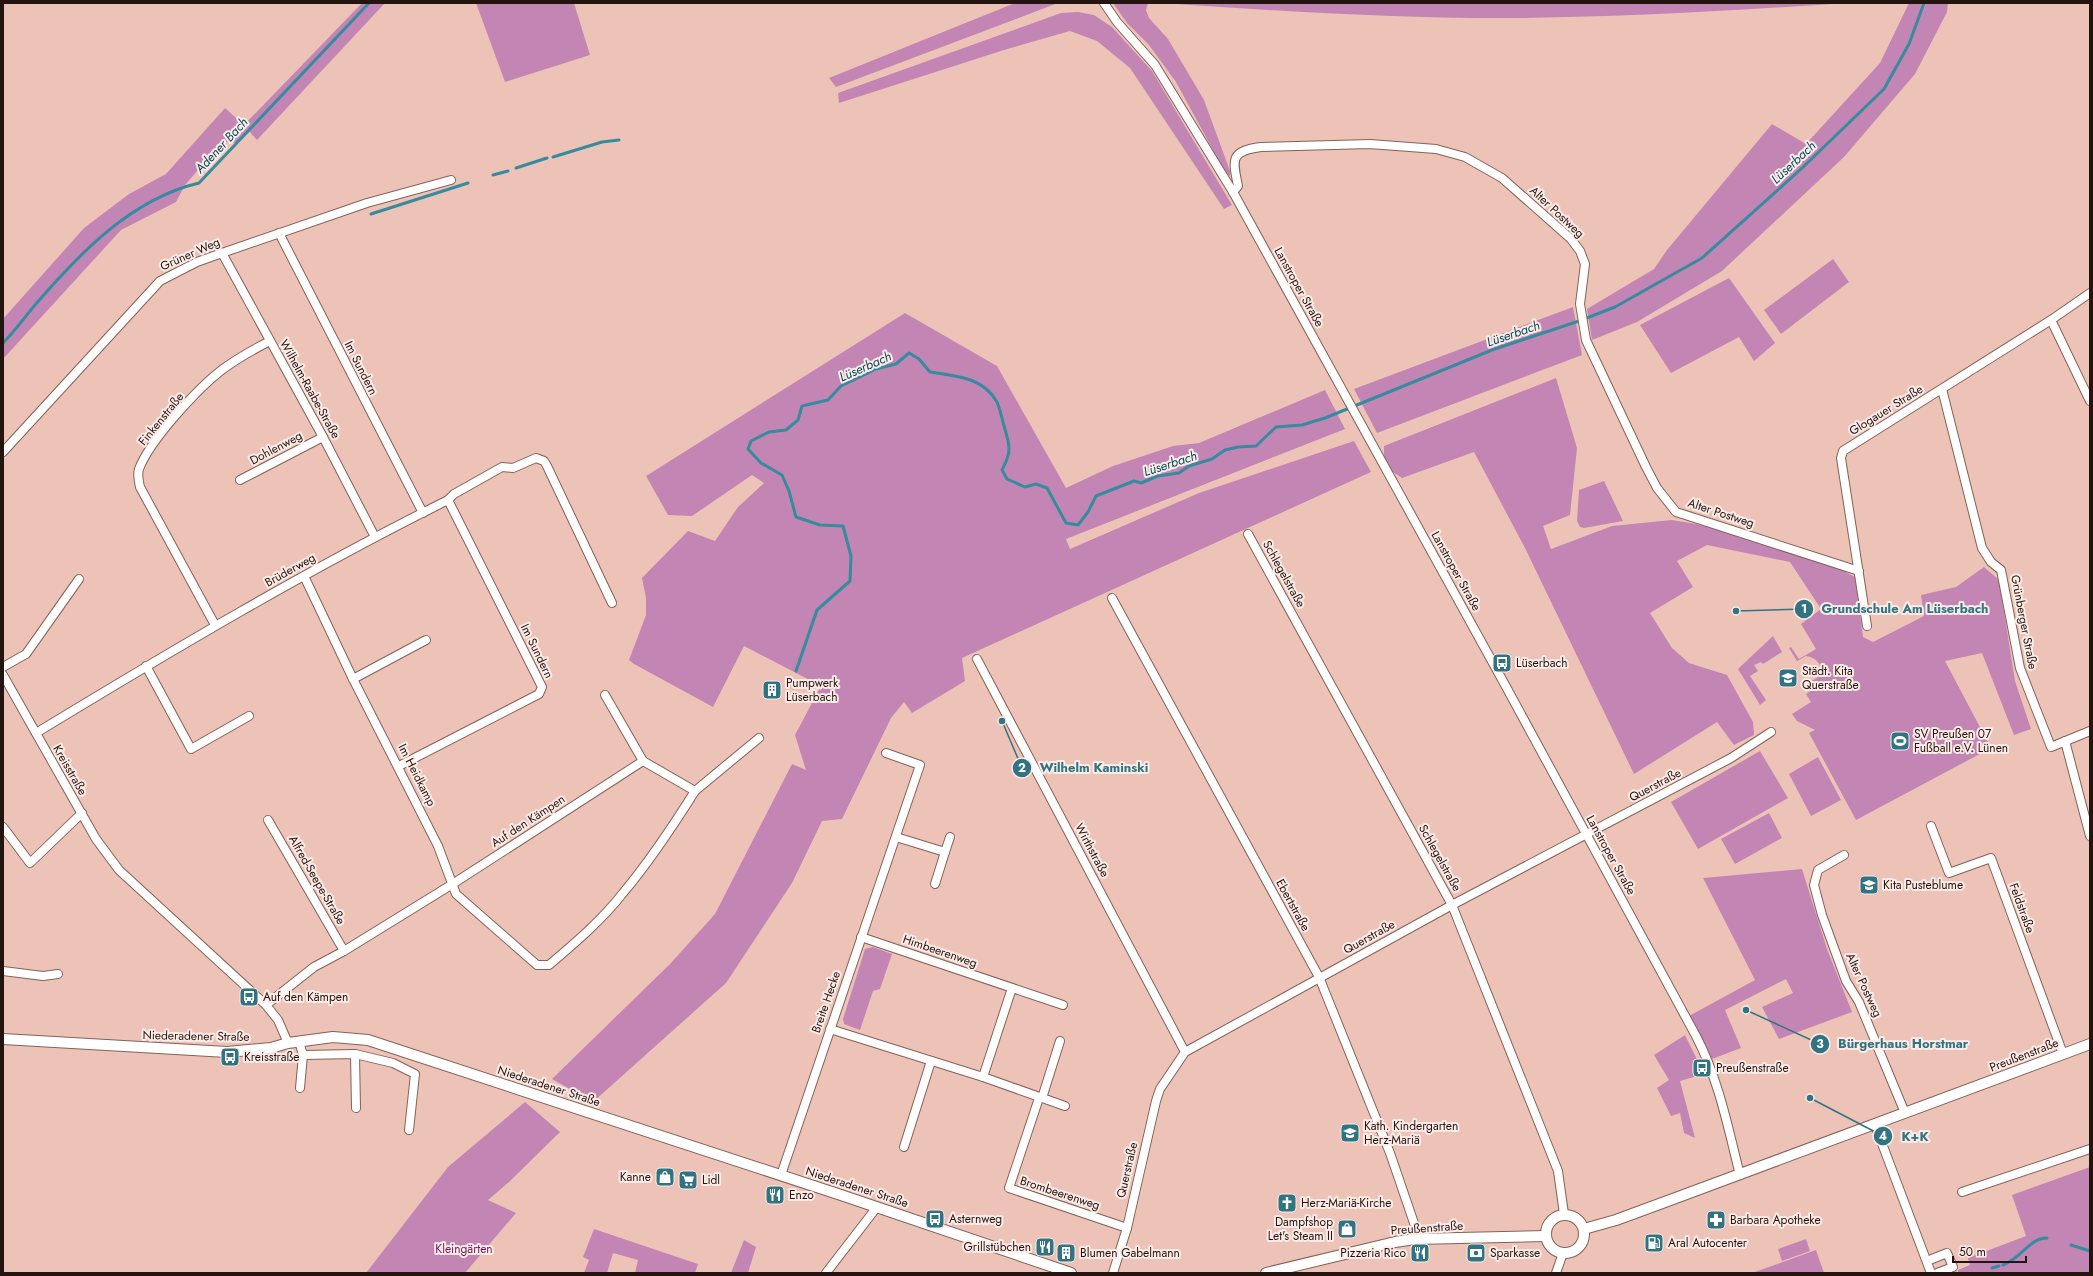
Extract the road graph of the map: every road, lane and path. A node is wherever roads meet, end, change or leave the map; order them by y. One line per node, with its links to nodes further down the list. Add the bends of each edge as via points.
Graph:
1 (1104, 3): 3 (street, Lanstroper Straße, via 1117,22 1155,65)
2 (451, 180): 4 (street, Grüner Weg, via 367,203)
3 (1233, 192): 18 (street, Alter Postweg, via 1238,186 1234,164 1237,155 1245,149 1319,144 1370,144 1436,149 1465,156 1502,178 1571,239 1580,251 1585,264 1580,304 1586,340 1646,467 1657,488 1676,512); 46 (street, Lanstroper Straße)
4 (279, 233): 5 (street, Grüner Weg); 15 (street, Im Sundern)
5 (222, 253): 8 (street, Wilhelm-Raabe-Straße); 12 (street, Grüner Weg, via 197,262 160,281)
6 (2090, 293): 7 (street, Glogauer Straße)
7 (2051, 320): 9 (street, Glogauer Straße); 10 (street)
8 (270, 341): 11 (street, Wilhelm-Raabe-Straße); 23 (street, Finkenstraße, via 222,370 198,392 152,446 138,473 140,488)
9 (1942, 389): 18 (street, Glogauer Straße, via 1843,451 1841,458); 37 (street, Grünberger Straße, via 1982,548 1991,562 2001,570 2020,668 2051,747)
10 (2090, 401)
11 (323, 437): 13 (street, Dohlenweg); 17 (street, Wilhelm-Raabe-Straße)
12 (3, 452)
13 (240, 480)
14 (448, 500): 15 (street, Brüderweg); 22 (street, Brüderweg, via 502,467 513,468 540,458 547,466); 40 (street, Im Sundern, via 542,687 539,694)
15 (422, 513): 17 (street, Brüderweg)
16 (1248, 534): 54 (street, Schlegelstraße)
17 (375, 538): 19 (street, Brüderweg)
18 (1859, 571): 24 (street, Glogauer Straße)
19 (304, 576): 23 (street, Brüderweg); 30 (street, Im Heidkamp)
20 (79, 579): 28 (street, via 26,654)
21 (1112, 598): 59 (street, Ebertstraße)
22 (612, 603)
23 (216, 625): 27 (street, Brüderweg)
24 (1866, 626)
25 (426, 640): 30 (street)
26 (977, 658): 69 (street, Wirthstraße)
27 (146, 666): 32 (street, via 191,749); 35 (street, Brüderweg)
28 (3, 667)
29 (3, 675): 35 (street, Kreisstraße)
30 (353, 679): 40 (street, Im Heidkamp)
31 (605, 695): 39 (street)
32 (249, 716)
33 (2090, 731): 37 (street)
34 (1771, 732): 46 (street, Querstraße, via 1731,758)
35 (36, 733): 42 (street, Kreisstraße)
36 (760, 738): 41 (street)
37 (2064, 741): 47 (street)
38 (886, 753): 48 (street, Breite Hecke, via 920,765)
39 (643, 761): 41 (street); 53 (street, Auf den Kämpen)
40 (400, 766): 53 (street, Im Heidkamp, via 438,846 449,872)
41 (695, 791): 53 (street, via 623,894 584,935 549,965 537,965 456,894)
42 (82, 814): 45 (street, via 30,863); 61 (street, Kreisstraße, via 96,839 119,870)
43 (268, 820): 56 (street, Alfred-Seepe-Straße)
44 (1931, 826): 71 (street, Feldstraße, via 1949,873 1991,858)
45 (3, 827)
46 (1587, 835): 54 (street, Querstraße); 85 (street, Lanstroper Straße, via 1702,1047 1724,1108)
47 (2090, 836)
48 (896, 837): 50 (street); 55 (street, Breite Hecke)
49 (950, 837): 50 (street)
50 (945, 852): 52 (street)
51 (1844, 855): 79 (street, Alter Postweg, via 1818,870 1814,885 1846,981 1860,1002)
52 (934, 884)
53 (451, 885): 56 (street, Auf den Kämpen)
54 (1452, 905): 59 (street, Querstraße); 88 (street, Schlegelstraße, via 1558,1171)
55 (861, 937): 60 (street, Himbeerenweg); 63 (street, Breite Hecke)
56 (344, 951): 61 (street, Auf den Kämpen, via 314,967)
57 (3, 971): 58 (street, via 43,976)
58 (58, 974)
59 (1319, 977): 69 (street, Querstraße); 92 (street, Ebertstraße, via 1390,1153 1416,1226)
60 (1012, 988): 62 (street, Himbeerenweg); 74 (street)
61 (266, 1005): 67 (street, Kreisstraße, via 278,1020)
62 (1063, 1005)
63 (830, 1029): 73 (street); 84 (street, Breite Hecke)
64 (3, 1039): 67 (street, Niederadener Straße, via 227,1052 271,1048)
65 (299, 1041): 67 (street, Niederadener Straße); 72 (street); 84 (street, Niederadener Straße, via 333,1037 368,1040)
66 (1060, 1041): 76 (street, Brombeerenweg)
67 (288, 1043)
68 (2090, 1044): 71 (street, Preußenstraße)
69 (1185, 1052): 89 (street, Querstraße, via 1160,1089 1156,1101)
70 (355, 1054): 72 (street); 78 (street); 81 (street, via 393,1063 415,1074)
71 (2063, 1054): 79 (street, Preußenstraße)
72 (303, 1055): 75 (street)
73 (931, 1061): 74 (street); 82 (street)
74 (983, 1077): 76 (street)
75 (300, 1088)
76 (1041, 1098): 77 (street); 89 (street, Brombeerenweg, via 1009,1188)
77 (1065, 1106)
78 (356, 1108)
79 (1905, 1113): 80 (street, Preußenstraße)
80 (1875, 1125): 85 (street, Preußenstraße); 94 (street)
81 (409, 1130)
82 (904, 1147)
83 (2090, 1149): 86 (street)
84 (781, 1175): 87 (street, Niederadener Straße)
85 (1740, 1175): 90 (street, Preußenstraße)
86 (1962, 1192)
87 (877, 1207): 95 (street); 96 (street, Niederadener Straße)
88 (1564, 1214): 90 (street, via 1577,1218); 91 (street, via 1553,1219 1546,1229)
89 (1127, 1228): 97 (street, Querstraße)
90 (1584, 1229): 93 (street, via 1580,1246 1570,1253)
91 (1546, 1236): 92 (street, Preußenstraße); 93 (street, via 1552,1248)
92 (1415, 1239): 98 (street, Preußenstraße, via 1384,1244)
93 (1564, 1253): 99 (street)
94 (1927, 1260): 100 (street); 101 (street, via 1947,1253 1953,1267)
95 (826, 1273)
96 (1071, 1273)
97 (1113, 1273)
98 (1266, 1273)
99 (1556, 1273)
100 (1931, 1273)
101 (1937, 1273)

